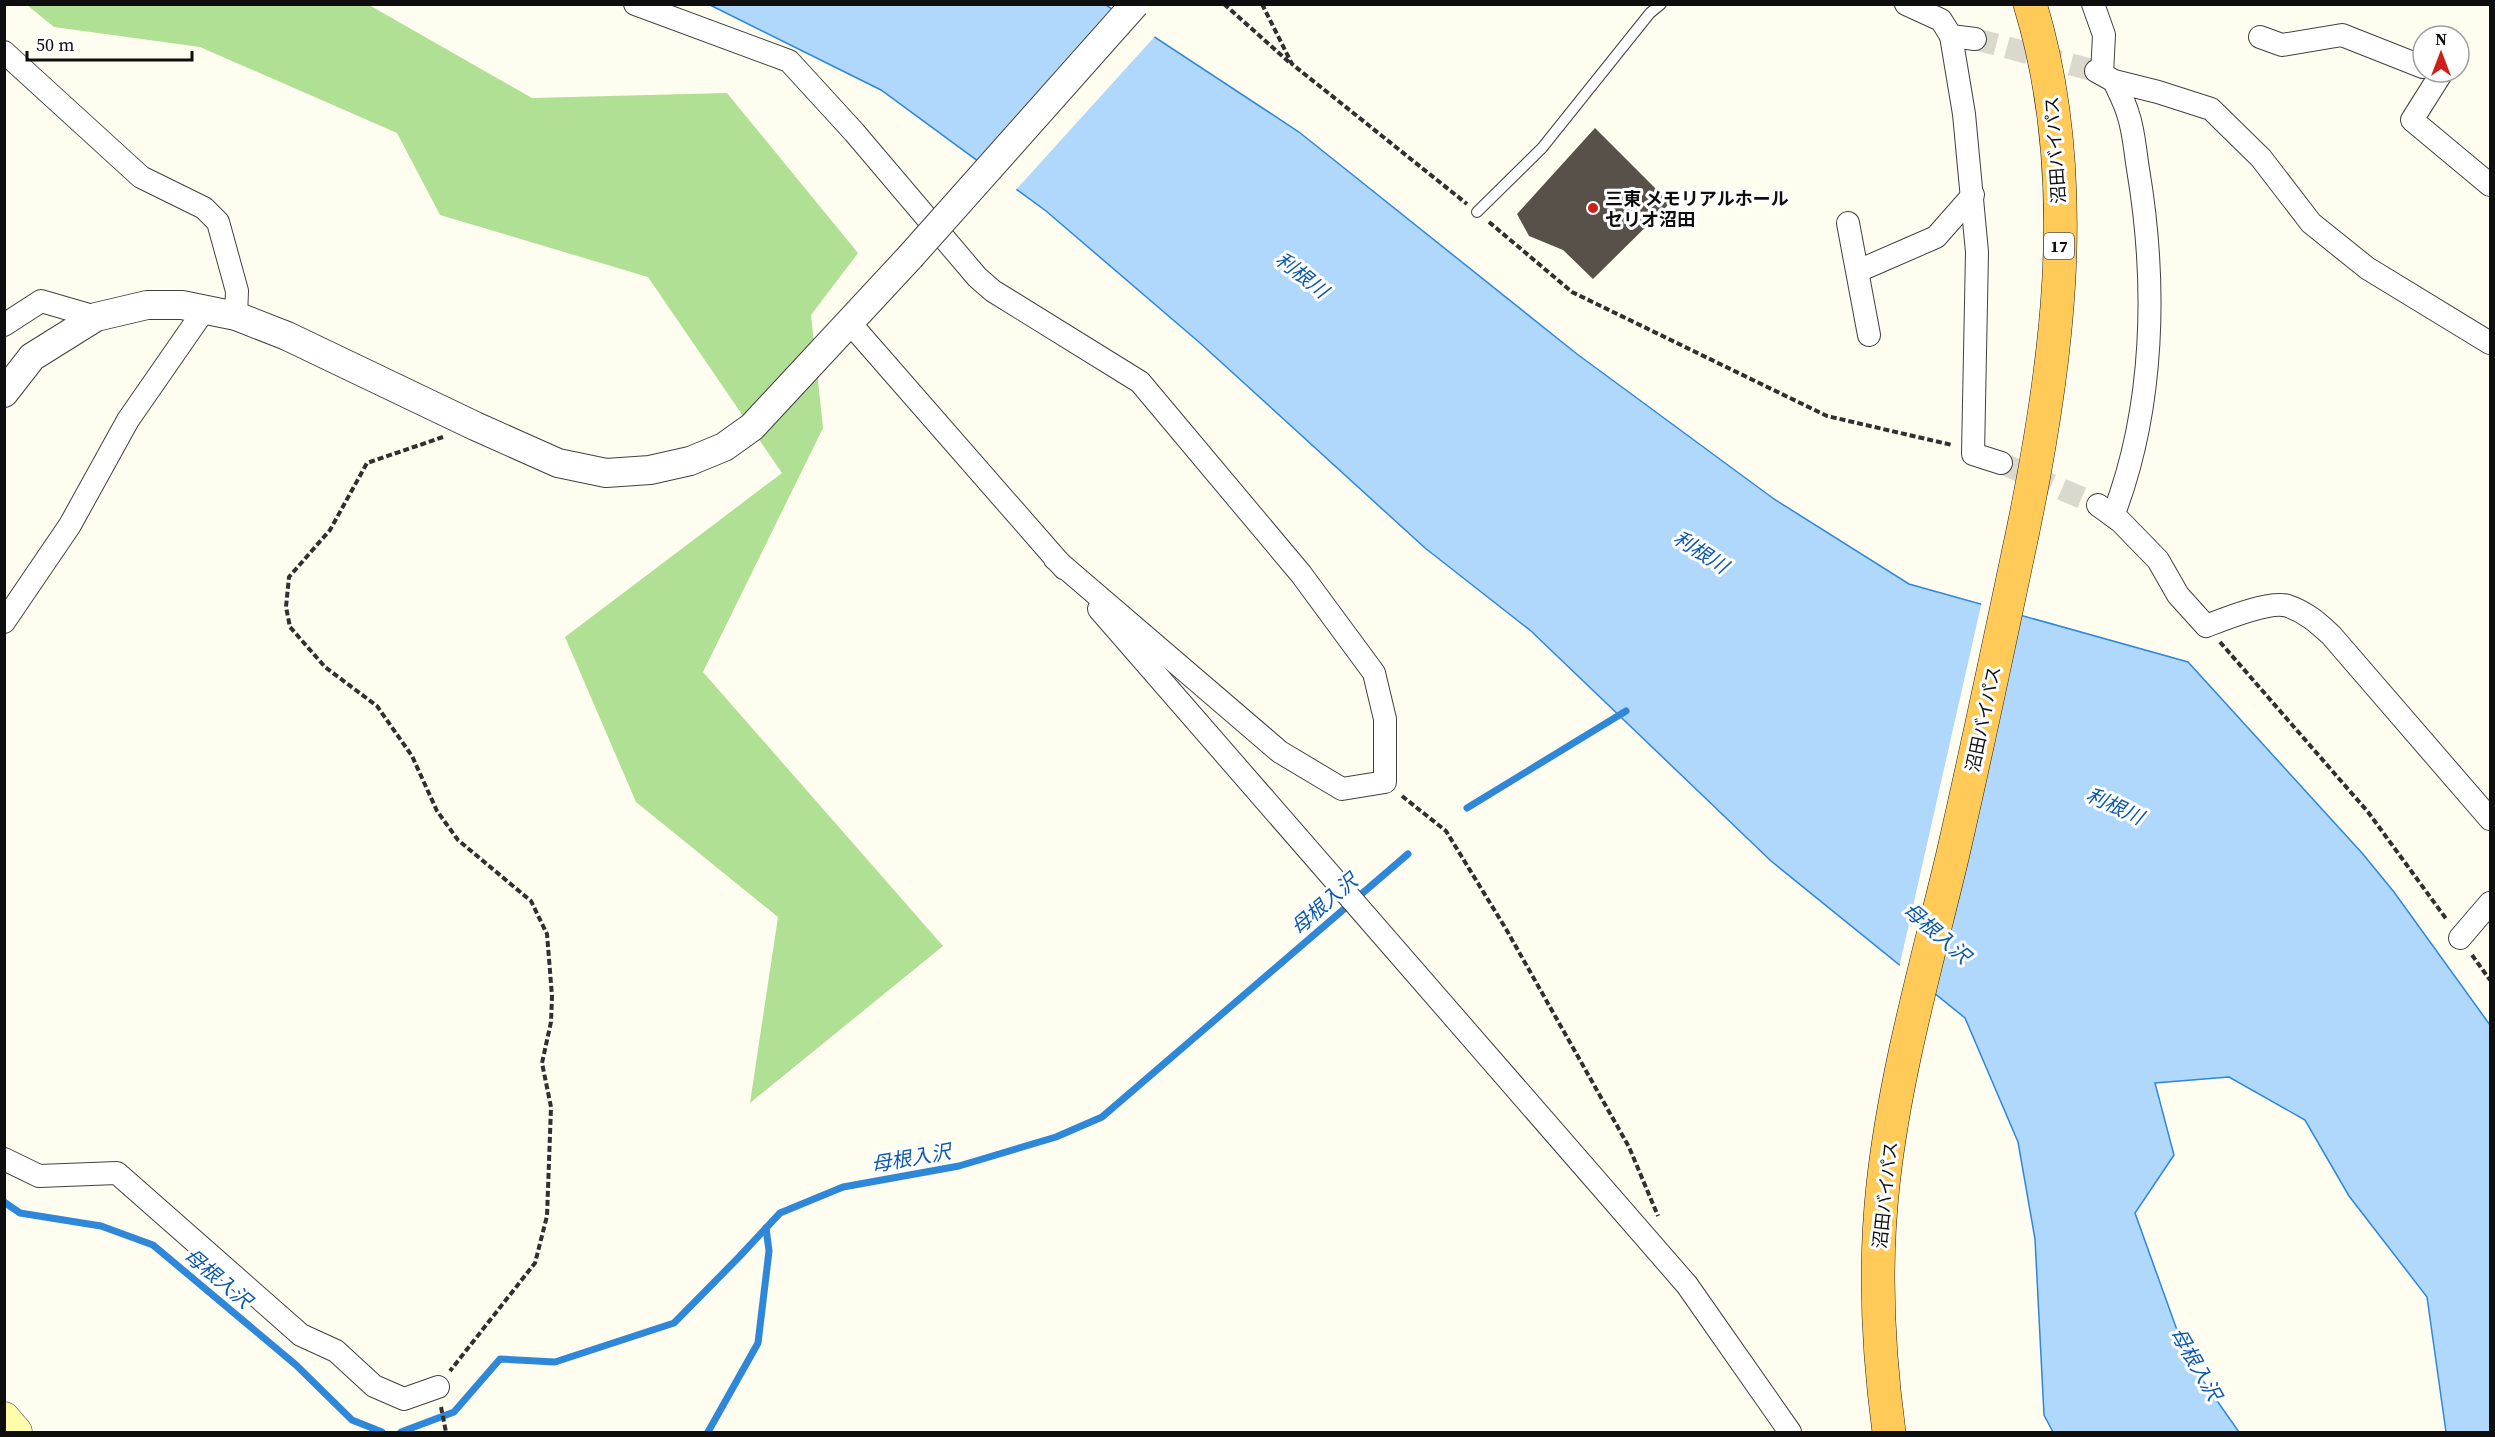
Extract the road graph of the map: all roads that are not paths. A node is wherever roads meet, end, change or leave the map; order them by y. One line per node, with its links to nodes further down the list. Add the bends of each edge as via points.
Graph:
1 (635, 4): 28 (street, via 789,61 977,277 993,291 1140,382 1301,574 1374,673 1385,719 1385,782 1342,789 1280,752)
2 (1135, 4): 22 (street, bridge)
3 (1661, 4): 16 (lane, via 1542,148)
4 (1906, 4): 7 (street, via 1941,20)
5 (2030, 4): 38 (highway, 沼田バイパス / 17, via 2048,70 2058,163 2060,220 2053,352 2033,488 1972,772 1903,1062 1889,1142 1883,1184 1879,1286)
6 (2093, 4): 12 (street, via 2104,34)
7 (1951, 36): 9 (street); 15 (street)
8 (2260, 38): 11 (street, via 2282,45 2342,35)
9 (1975, 39)
10 (4, 52): 20 (street, via 141,177 204,208 218,222 237,291)
11 (2411, 62)
12 (2104, 75): 25 (street, via 2211,109 2261,158 2311,224 2367,268); 30 (street, via 2129,115 2143,199 2148,280 2147,370 2124,486 2106,510 2158,560 2178,595 2206,626 2248,610 2286,604 2312,617)
13 (2434, 84): 14 (street, via 2412,120)
14 (2490, 185)
15 (1973, 195): 18 (street, via 1936,237); 27 (street, via 1977,252 1972,454)
16 (1477, 212)
17 (1848, 223): 18 (street)
18 (1858, 271): 24 (street)
19 (205, 309): 20 (street); 21 (street, via 147,305); 29 (street, via 128,420 70,525)
20 (236, 316): 22 (street, via 558,463 606,473 650,470 690,461 724,447 752,427)
21 (96, 317): 23 (street, via 41,301); 26 (street, via 32,357)
22 (849, 322): 28 (street)
23 (4, 325)
24 (1869, 335)
25 (2490, 343)
26 (4, 393)
27 (2001, 463)
28 (1055, 559): 37 (street, via 1687,1285)
29 (4, 622)
30 (2490, 819)
31 (2490, 903): 32 (street)
32 (2460, 938)
33 (4, 1159): 34 (street, via 39,1176 117,1173 301,1335 336,1352 374,1386 404,1399)
34 (438, 1387)
35 (4, 1418): 36 (main road)
36 (16, 1432)
37 (1790, 1432)
38 (1889, 1432)

